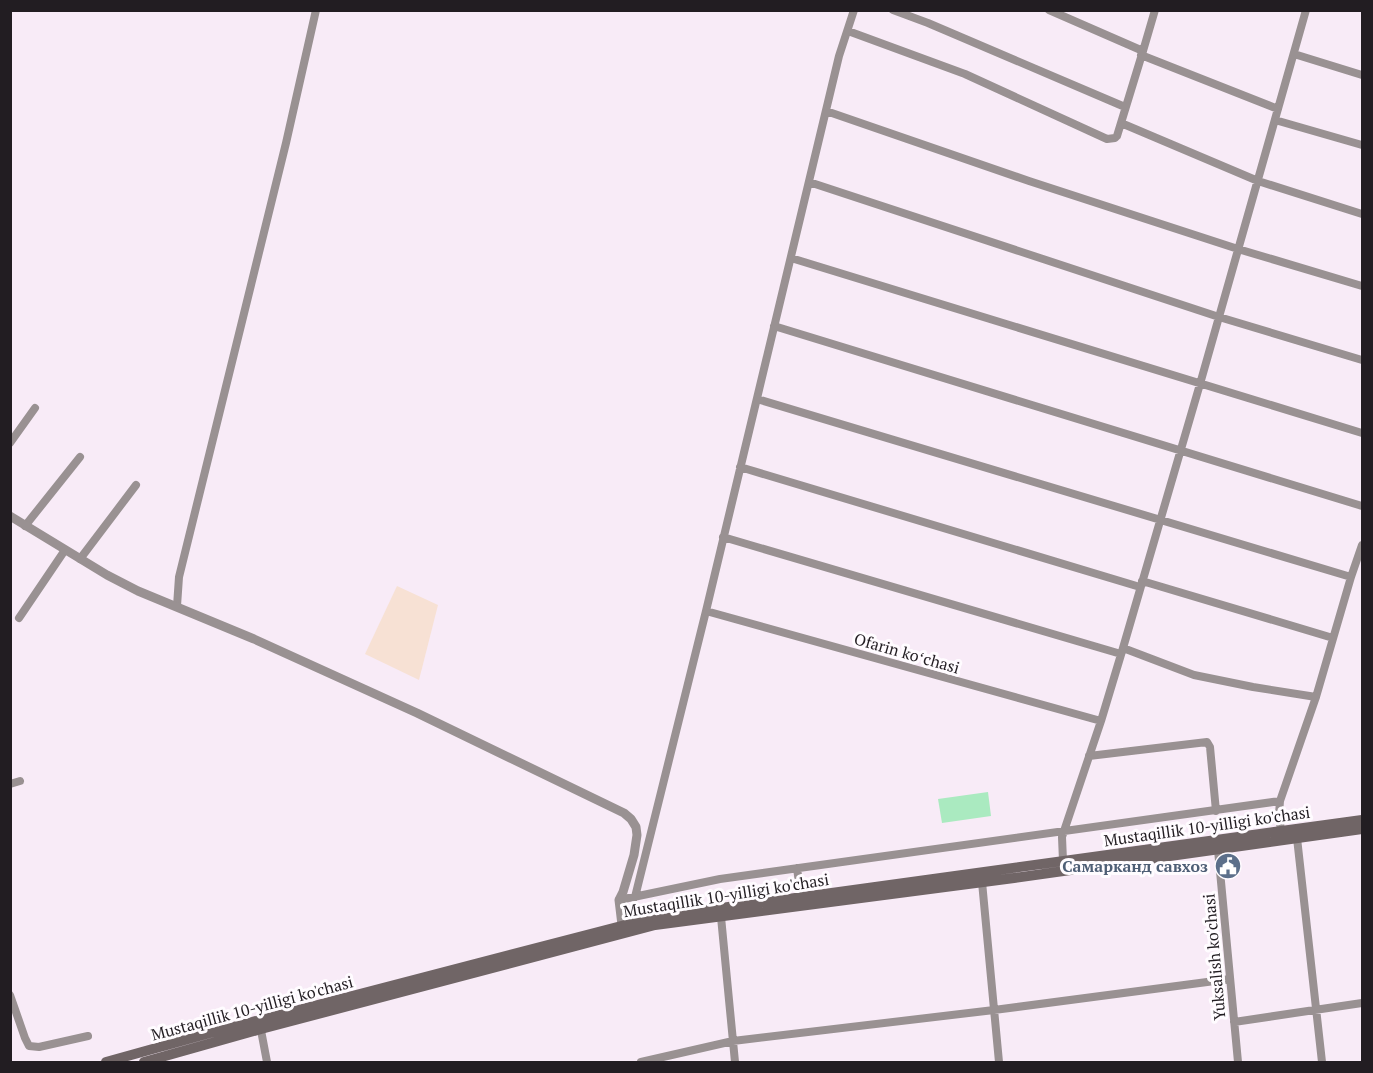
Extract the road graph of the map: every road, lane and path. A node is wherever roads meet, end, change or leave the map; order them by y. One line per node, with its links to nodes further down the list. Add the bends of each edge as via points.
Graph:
1 (316, 10): 45 (street, via 180,577)
2 (854, 10): 7 (street)
3 (893, 10): 11 (street)
4 (1049, 10): 8 (street)
5 (1155, 10): 8 (street)
6 (1306, 10): 9 (street)
7 (848, 31): 13 (street); 15 (street, via 965,74 1107,139 1117,136)
8 (1142, 53): 11 (street); 12 (street)
9 (1294, 54): 10 (street); 12 (street)
10 (1362, 75)
11 (1125, 107): 15 (street)
12 (1278, 109): 14 (street)
13 (826, 111): 18 (street); 20 (street)
14 (1275, 120): 16 (street); 17 (street)
15 (1121, 123): 17 (street)
16 (1362, 145)
17 (1258, 181): 19 (street); 20 (street)
18 (809, 182): 21 (street); 23 (street)
19 (1362, 214)
20 (1238, 249): 22 (street); 23 (street)
21 (791, 258): 24 (street); 26 (street)
22 (1362, 286)
23 (1219, 317): 25 (street); 26 (street)
24 (774, 326): 27 (street); 31 (street)
25 (1362, 360)
26 (1200, 384): 29 (street); 31 (street)
27 (757, 399): 33 (street); 37 (street)
28 (35, 408): 30 (street)
29 (1362, 432)
30 (10, 443)
31 (1180, 450): 35 (street); 37 (street)
32 (80, 457): 38 (street)
33 (740, 467): 39 (street); 44 (street)
34 (136, 485): 42 (street)
35 (1362, 506)
36 (10, 516): 38 (street)
37 (1160, 519): 43 (street); 44 (street)
38 (25, 526): 41 (street)
39 (723, 537): 46 (street); 49 (street)
40 (1362, 545): 43 (street)
41 (64, 550): 42 (street); 47 (street)
42 (80, 559): 45 (street, via 138,591)
43 (1351, 577): 48 (street)
44 (1141, 584): 48 (street); 49 (street)
45 (177, 606): 68 (street, via 417,713 624,813 636,827 637,835)
46 (706, 611): 51 (street, Ofarin koʻchasi); 67 (street)
47 (20, 618)
48 (1333, 638): 50 (street)
49 (1122, 651): 50 (street, via 1194,675); 51 (street)
50 (1316, 697): 55 (street)
51 (1101, 721): 52 (street)
52 (1089, 756): 56 (street, via 1207,742); 60 (street)
53 (21, 781): 54 (street)
54 (10, 784)
55 (1280, 801): 56 (street); 59 (street)
56 (1215, 811): 60 (street)
57 (1362, 820): 59 (main road, Mustaqillik 10-yilligi ko'chasi)
58 (1362, 829): 61 (main road, Mustaqillik 10-yilligi ko'chasi)
59 (1281, 831): 63 (main road, Mustaqillik 10-yilligi ko'chasi)
60 (1063, 834): 63 (street); 64 (street)
61 (1297, 838): 62 (main road, Mustaqillik 10-yilligi ko'chasi); 75 (street)
62 (1218, 850): 65 (main road, Mustaqillik 10-yilligi ko'chasi); 71 (street, Yuksalish ko'chasi)
63 (1062, 856): 66 (main road, Mustaqillik 10-yilligi ko'chasi)
64 (797, 868): 66 (street); 67 (street)
65 (982, 882): 69 (main road, Mustaqillik 10-yilligi ko'chasi); 74 (street)
66 (800, 894): 70 (main road, Mustaqillik 10-yilligi ko'chasi)
67 (634, 897): 68 (street)
68 (619, 900): 70 (street)
69 (721, 917): 77 (main road, Mustaqillik 10-yilligi ko'chasi, via 655,925); 79 (street)
70 (622, 925): 77 (main road, Mustaqillik 10-yilligi ko'chasi)
71 (1230, 979): 74 (street); 76 (street, Yuksalish ko'chasi)
72 (10, 995): 78 (street, via 29,1046)
73 (1362, 1003): 75 (street)
74 (994, 1010): 79 (street); 85 (street)
75 (1316, 1010): 76 (street); 87 (street)
76 (1234, 1022): 86 (street, Yuksalish ko'chasi)
77 (260, 1025): 80 (main road, Mustaqillik 10-yilligi ko'chasi); 81 (main road, Mustaqillik 10-yilligi ko'chasi); 82 (street)
78 (88, 1036)
79 (733, 1041): 83 (street); 84 (street)
80 (106, 1062)
81 (144, 1062)
82 (267, 1062)
83 (641, 1062)
84 (735, 1062)
85 (999, 1062)
86 (1238, 1062)
87 (1322, 1062)

